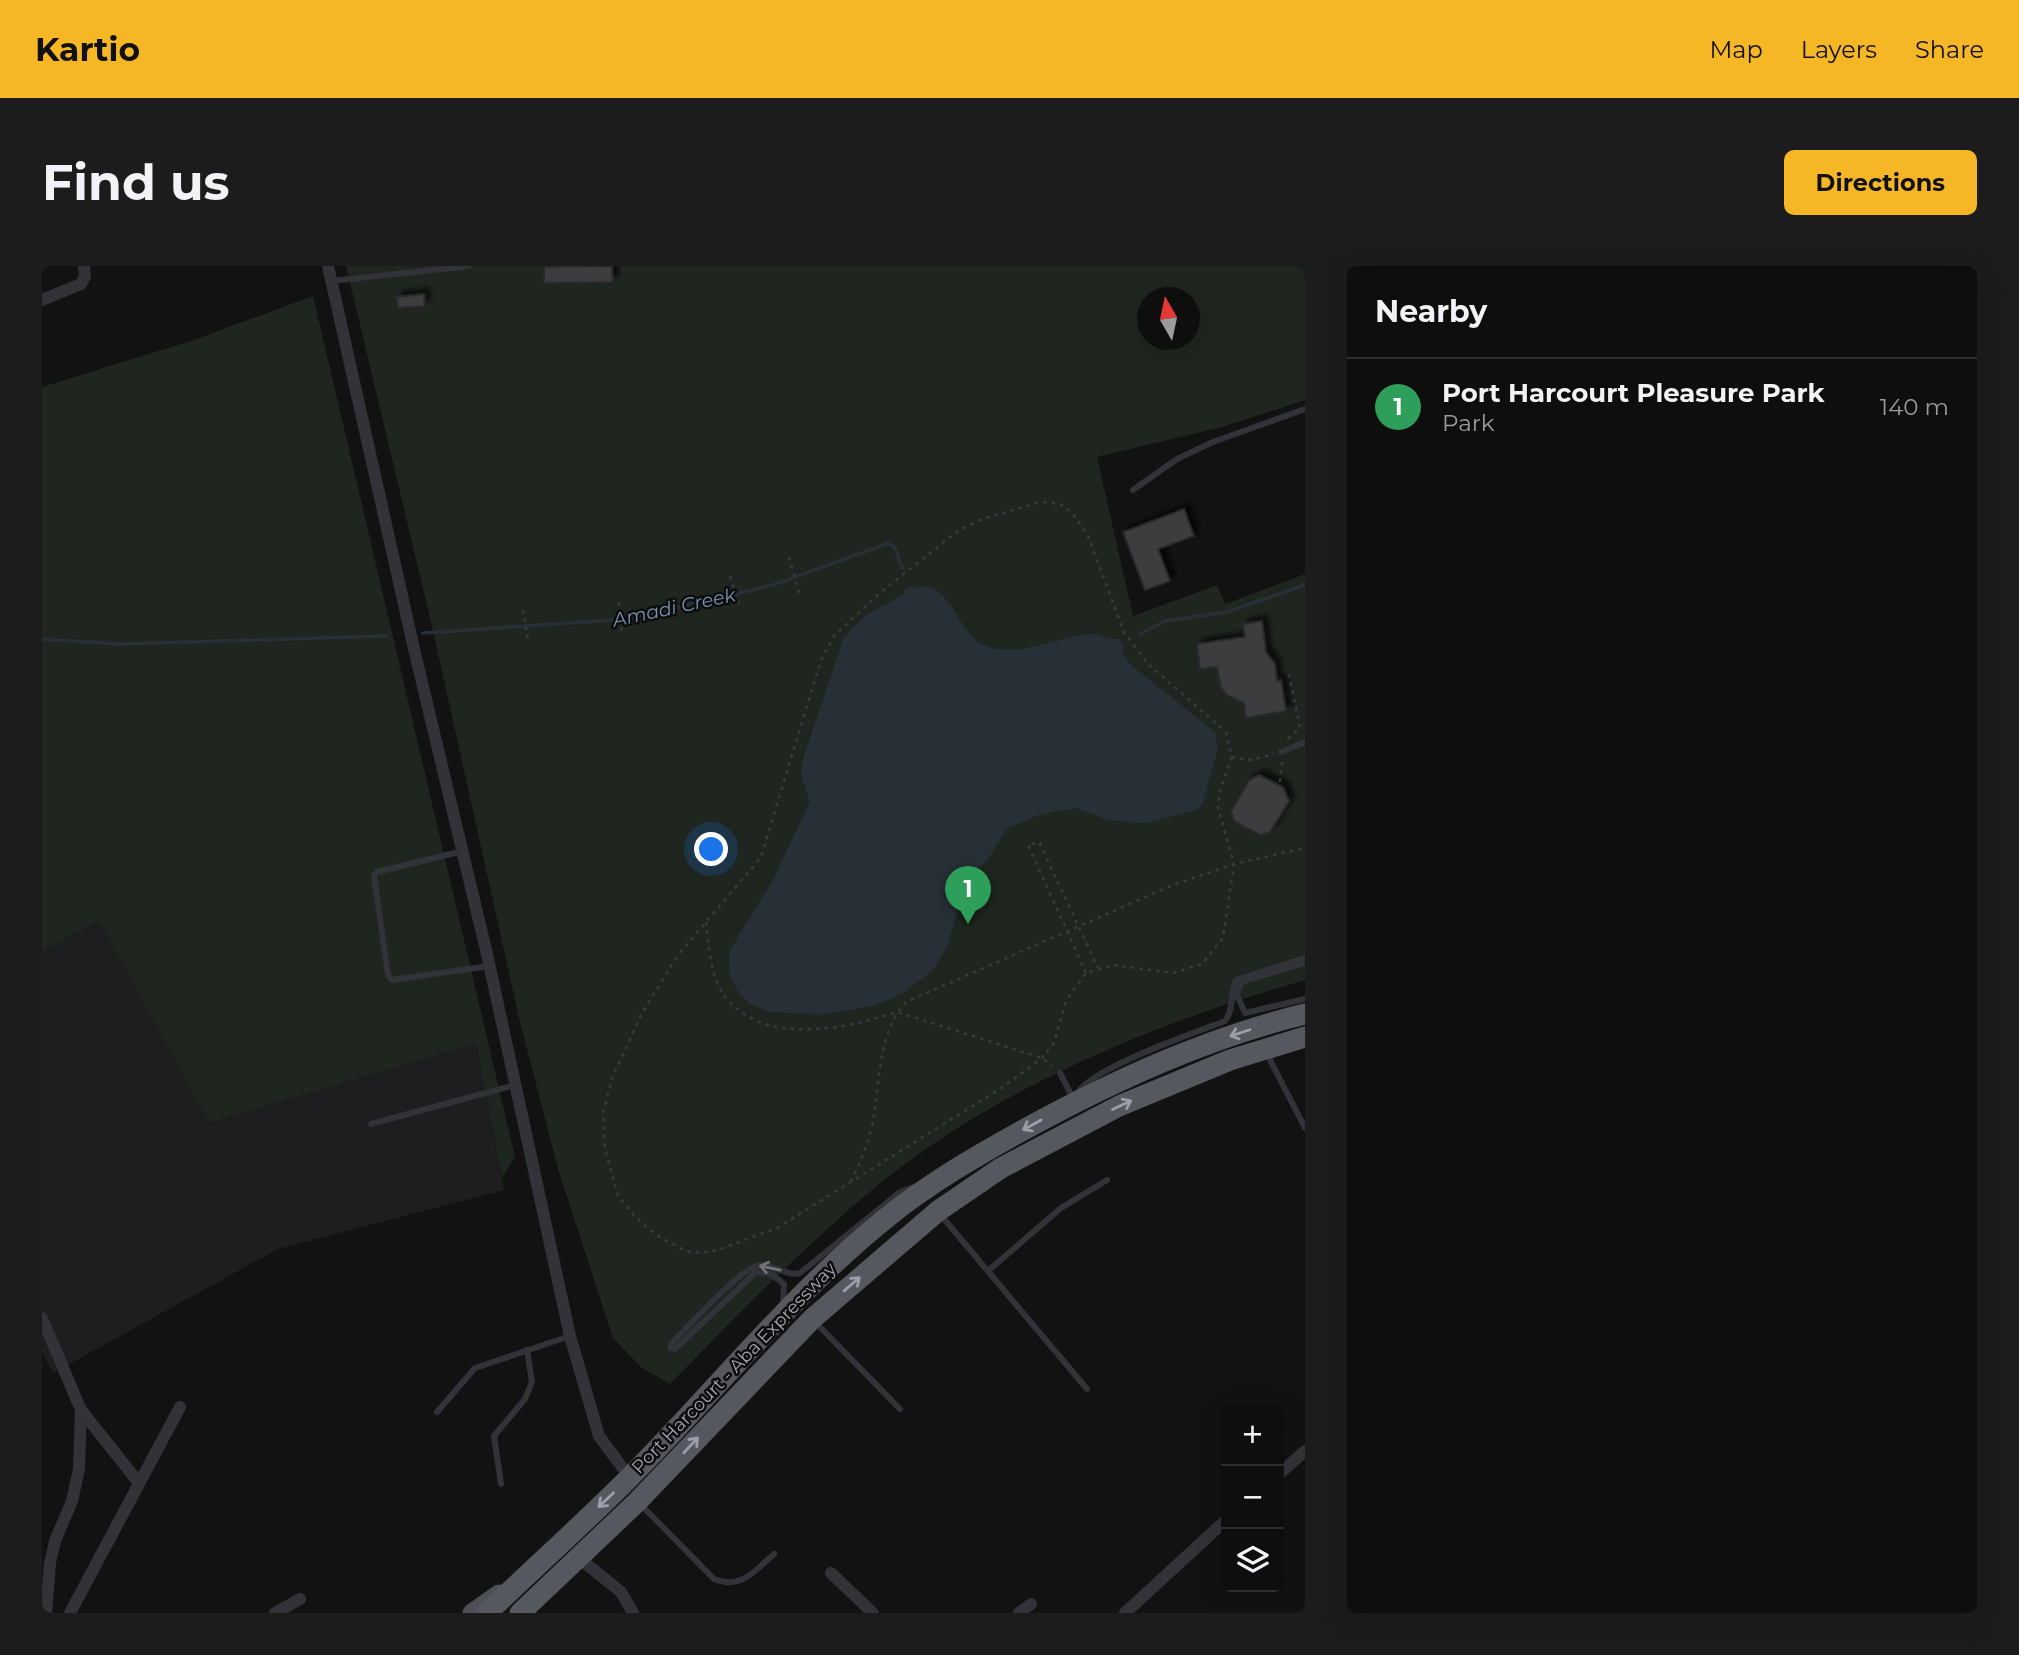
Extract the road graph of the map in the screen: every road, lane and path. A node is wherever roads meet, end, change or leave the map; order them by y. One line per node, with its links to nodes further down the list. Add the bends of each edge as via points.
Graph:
1 (84, 266): 6 (street, via 81,284)
2 (328, 266): 5 (street)
3 (468, 266): 4 (lane)
4 (419, 269): 5 (lane)
5 (331, 281): 23 (street)
6 (42, 300)
7 (1305, 409): 8 (lane, via 1189,453)
8 (1133, 490)
9 (789, 557): 11 (path)
10 (730, 576): 13 (path)
11 (800, 596)
12 (619, 602): 15 (path)
13 (740, 608)
14 (523, 610): 16 (path)
15 (622, 635)
16 (528, 640)
17 (1288, 669): 19 (path, via 1300,728 1279,744)
18 (1305, 742): 19 (lane)
19 (1280, 752): 20 (path, via 1251,760); 21 (path)
20 (1232, 757): 24 (path, via 1218,808); 25 (path, via 1226,732 1148,664 1124,632 1088,536 1072,512 1060,504 1041,502 982,519 959,530 834,636 821,660 761,857)
21 (1280, 782)
22 (1305, 848): 24 (path)
23 (463, 851): 29 (street); 29 (lane, via 374,876 388,975 392,980)
24 (1234, 864): 26 (path); 30 (path, via 1223,938 1202,964 1172,974 1127,966)
25 (705, 920): 33 (path, via 722,994 758,1021 813,1029); 44 (path, via 642,1013 613,1076 603,1113 605,1149 618,1196 656,1235 686,1251 701,1253 777,1228)
26 (1080, 928): 27 (path); 27 (path, via 1039,842 1028,845); 30 (path)
27 (1068, 933): 31 (path); 33 (path, via 906,1002)
28 (1305, 961): 32 (lane, via 1246,980 1237,995 1245,1013); 40 (lane, via 1236,980 1225,1021 1088,1080 1078,1090)
29 (489, 966): 39 (street)
30 (1098, 968): 31 (path)
31 (1086, 973): 37 (path, via 1066,1002 1054,1043)
32 (1305, 999)
33 (897, 1012): 37 (path); 44 (path, via 876,1079 873,1120)
34 (1305, 1014): 40 (highway, Port Harcourt - Aba Expressway, one-way to 40, via 1160,1062)
35 (1305, 1037): 36 (highway, Port Harcourt - Aba Expressway)
36 (1264, 1048): 42 (lane); 46 (highway, Port Harcourt - Aba Expressway, one-way to 36, via 1001,1168 1119,1106)
37 (1042, 1058): 38 (path); 44 (path)
38 (1060, 1073): 40 (lane)
39 (516, 1085): 41 (lane); 51 (street)
40 (1075, 1102): 45 (highway, Port Harcourt - Aba Expressway, one-way to 45)
41 (371, 1124)
42 (1305, 1128)
43 (1107, 1180): 47 (lane, via 1061,1208)
44 (851, 1183)
45 (929, 1185): 49 (highway, Port Harcourt - Aba Expressway, via 841,1256); 49 (lane, one-way to 49, via 900,1192 800,1273 792,1275 764,1265 746,1271 671,1348 756,1272 771,1273 784,1284 785,1299)
46 (938, 1212): 47 (lane); 50 (highway, Port Harcourt - Aba Expressway, one-way to 46)
47 (988, 1271): 53 (lane)
48 (42, 1318): 56 (street)
49 (778, 1318): 60 (highway, Port Harcourt - Aba Expressway)
50 (812, 1319): 55 (lane); 63 (highway, Port Harcourt - Aba Expressway, one-way to 50)
51 (570, 1336): 52 (lane); 60 (street, via 599,1436)
52 (527, 1350): 57 (lane, via 475,1368); 62 (lane, via 532,1382 525,1399 494,1436)
53 (1087, 1389)
54 (180, 1407): 61 (street)
55 (900, 1409)
56 (81, 1410): 61 (street); 71 (street, via 79,1469 55,1541)
57 (437, 1412)
58 (1305, 1451): 59 (street)
59 (1284, 1470)
60 (630, 1478): 67 (highway, Port Harcourt - Aba Expressway, one-way to 67)
61 (139, 1483): 72 (street)
62 (501, 1485)
63 (637, 1502): 65 (lane, via 714,1579 726,1584 737,1584); 66 (highway, Port Harcourt - Aba Expressway)
64 (1221, 1525): 81 (street)
65 (774, 1554)
66 (573, 1564): 76 (highway, Port Harcourt - Aba Expressway); 77 (main road); 78 (street, via 621,1592)
67 (529, 1573): 74 (main road); 75 (highway, Port Harcourt - Aba Expressway)
68 (831, 1573): 79 (street)
69 (300, 1599): 73 (street)
70 (1031, 1604): 80 (street)
71 (46, 1613)
72 (71, 1613)
73 (275, 1613)
74 (472, 1613)
75 (487, 1613)
76 (520, 1613)
77 (534, 1613)
78 (633, 1613)
79 (873, 1613)
80 (1019, 1613)
81 (1125, 1613)

